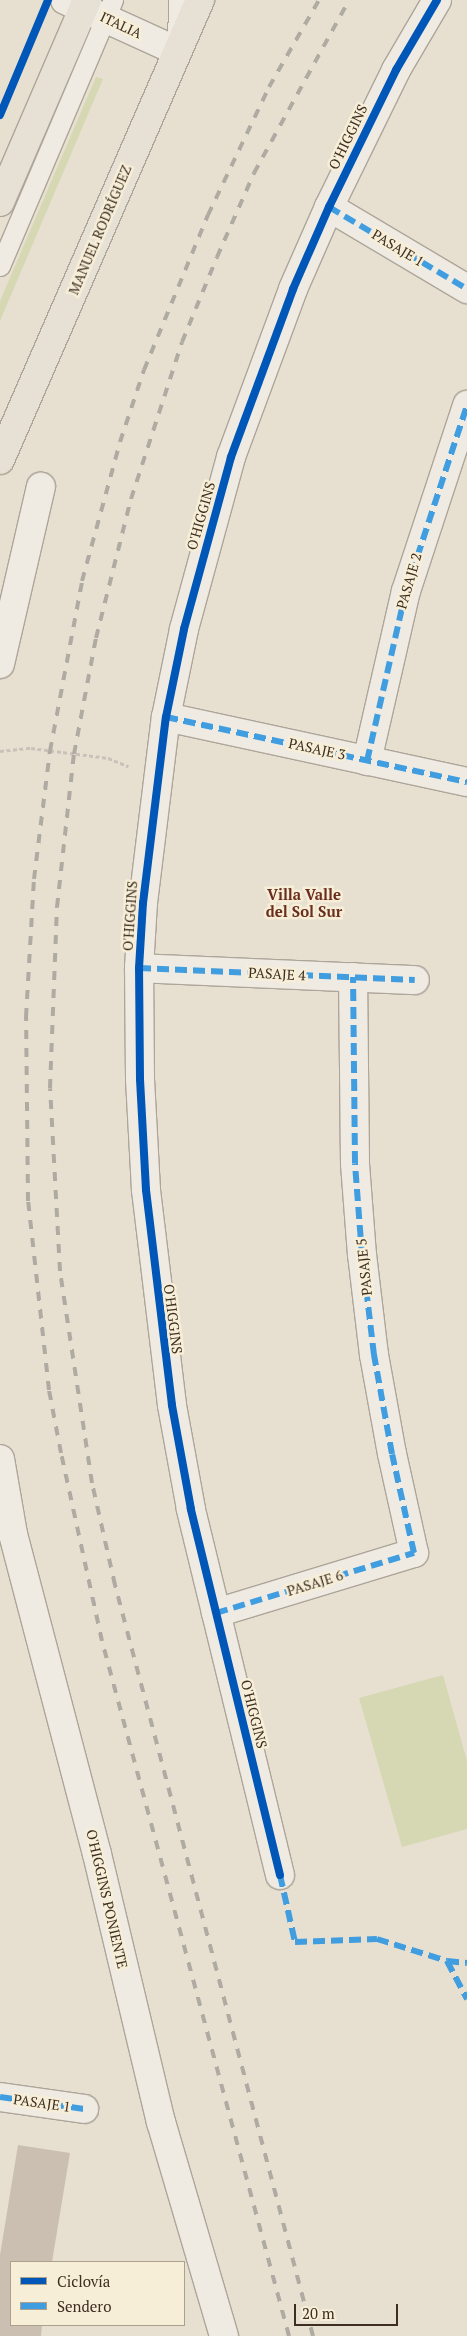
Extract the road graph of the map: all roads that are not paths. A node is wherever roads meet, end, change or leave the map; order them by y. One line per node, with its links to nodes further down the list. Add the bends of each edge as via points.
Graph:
1 (178, 0): 5 (lane)
2 (200, 0): 5 (main road, MANUEL RODRÍGUEZ)
3 (437, 0): 7 (street, O'HIGGINS, via 396,70)
4 (91, 5): 5 (street, ITALIA); 6 (main road); 8 (lane)
5 (177, 51): 11 (main road, MANUEL RODRÍGUEZ)
6 (0, 202)
7 (329, 207): 9 (street, PASAJE 1); 14 (street, O'HIGGINS, via 286,308 231,457 189,610)
8 (0, 266)
9 (467, 289)
10 (467, 406): 15 (street, PASAJE 2, via 406,591)
11 (0, 460)
12 (41, 487): 13 (street)
13 (0, 664)
14 (166, 717): 15 (street, PASAJE 3); 17 (street, O'HIGGINS, via 156,778)
15 (368, 761): 16 (street, PASAJE 3)
16 (467, 782)
17 (139, 968): 18 (street, PASAJE 4); 22 (street, O'HIGGINS, via 140,1079 157,1300 172,1405)
18 (353, 977): 19 (street, PASAJE 4); 21 (street, PASAJE 5, via 354,1135 362,1255 374,1355)
19 (415, 980)
20 (0, 1459): 26 (street, O'HIGGINS PONIENTE, via 13,1534 97,1854 161,2122)
21 (414, 1553): 22 (street, PASAJE 6)
22 (216, 1613): 23 (street, O'HIGGINS)
23 (280, 1875)
24 (0, 2097): 25 (street, PASAJE 1)
25 (84, 2109)
26 (224, 2336)

